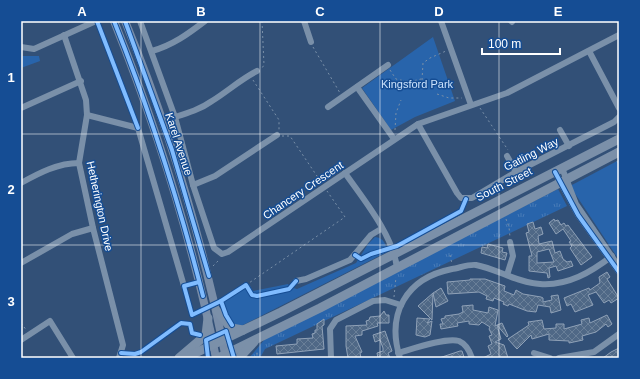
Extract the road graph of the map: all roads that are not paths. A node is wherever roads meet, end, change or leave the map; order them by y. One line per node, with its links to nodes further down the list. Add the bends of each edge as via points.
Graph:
1 (96, 21): 8 (street)
2 (114, 21): 54 (main road, Karel Avenue, via 170,175)
3 (140, 21): 12 (street)
4 (205, 21): 12 (street, via 168,47)
5 (304, 21): 10 (street)
6 (441, 21): 18 (street)
7 (125, 22): 53 (main road, Karel Avenue, via 175,158)
8 (64, 35): 11 (street, via 34,49); 16 (street, Hetherington Drive)
9 (619, 35): 13 (street, Chancery Crescent)
10 (311, 42)
11 (21, 47)
12 (152, 51): 23 (street)
13 (589, 51): 18 (street, Chancery Crescent, via 507,93); 21 (street)
14 (388, 65): 17 (street)
15 (257, 71): 23 (street, via 246,76 213,101)
16 (81, 81): 20 (street); 22 (street, Hetherington Drive)
17 (357, 87): 19 (street); 28 (street)
18 (471, 105): 25 (street, Chancery Crescent)
19 (328, 107)
20 (21, 108)
21 (619, 108)
22 (87, 115): 33 (street, Hetherington Drive); 51 (street, via 138,128)
23 (175, 117): 39 (street)
24 (619, 117): 30 (street, Gatling Way)
25 (418, 124): 28 (street, Chancery Crescent); 35 (street, Gatling Way, via 461,198 472,198)
26 (560, 130): 30 (street)
27 (277, 135): 39 (street, via 215,176)
28 (394, 139): 36 (street, Chancery Crescent)
29 (619, 139): 34 (highway, South Street)
30 (569, 146): 35 (street, Gatling Way)
31 (619, 152): 37 (highway)
32 (507, 156): 35 (street)
33 (79, 163): 38 (street, via 69,163 40,172); 40 (street, Hetherington Drive)
34 (558, 170): 37 (street); 43 (highway, South Street)
35 (516, 172)
36 (345, 173): 39 (street, Chancery Crescent, via 222,254 214,248); 41 (street)
37 (564, 180): 44 (street); 47 (highway)
38 (21, 183)
39 (193, 185)
40 (93, 228): 45 (street, via 72,234); 64 (street, Hetherington Drive, via 123,345)
41 (381, 229): 43 (street); 50 (street, via 365,241 350,260)
42 (510, 242): 49 (street, via 513,256)
43 (395, 254): 47 (street); 55 (highway, South Street)
44 (610, 258): 46 (street); 48 (street); 49 (street, via 586,275 559,283 540,284)
45 (21, 263)
46 (619, 267)
47 (397, 268): 57 (highway)
48 (619, 272)
49 (507, 275): 52 (street, via 474,265 452,269 421,280)
50 (296, 281)
51 (184, 286)
52 (401, 305): 63 (street, via 395,335); 70 (street, via 385,300 373,301 336,320 330,329)
53 (217, 311): 55 (highway, via 231,328); 59 (main road, Karel Avenue)
54 (208, 318): 60 (main road, Karel Avenue); 67 (highway, via 206,335)
55 (245, 330): 59 (highway, South Street)
56 (619, 334): 61 (street)
57 (258, 338): 65 (highway); 69 (highway)
58 (21, 340): 66 (street, via 50,321)
59 (223, 340): 60 (highway, South Street); 65 (main road, Karel Avenue)
60 (213, 344): 65 (main road, Karel Avenue); 68 (highway, South Street)
61 (594, 352): 73 (street); 74 (street)
62 (534, 353): 72 (street)
63 (399, 355): 71 (street, via 446,341 460,341 469,350)
64 (120, 356)
65 (221, 357)
66 (73, 358)
67 (179, 358)
68 (185, 358)
69 (239, 358)
70 (331, 358)
71 (472, 358)
72 (550, 358)
73 (559, 358)
74 (598, 358)

